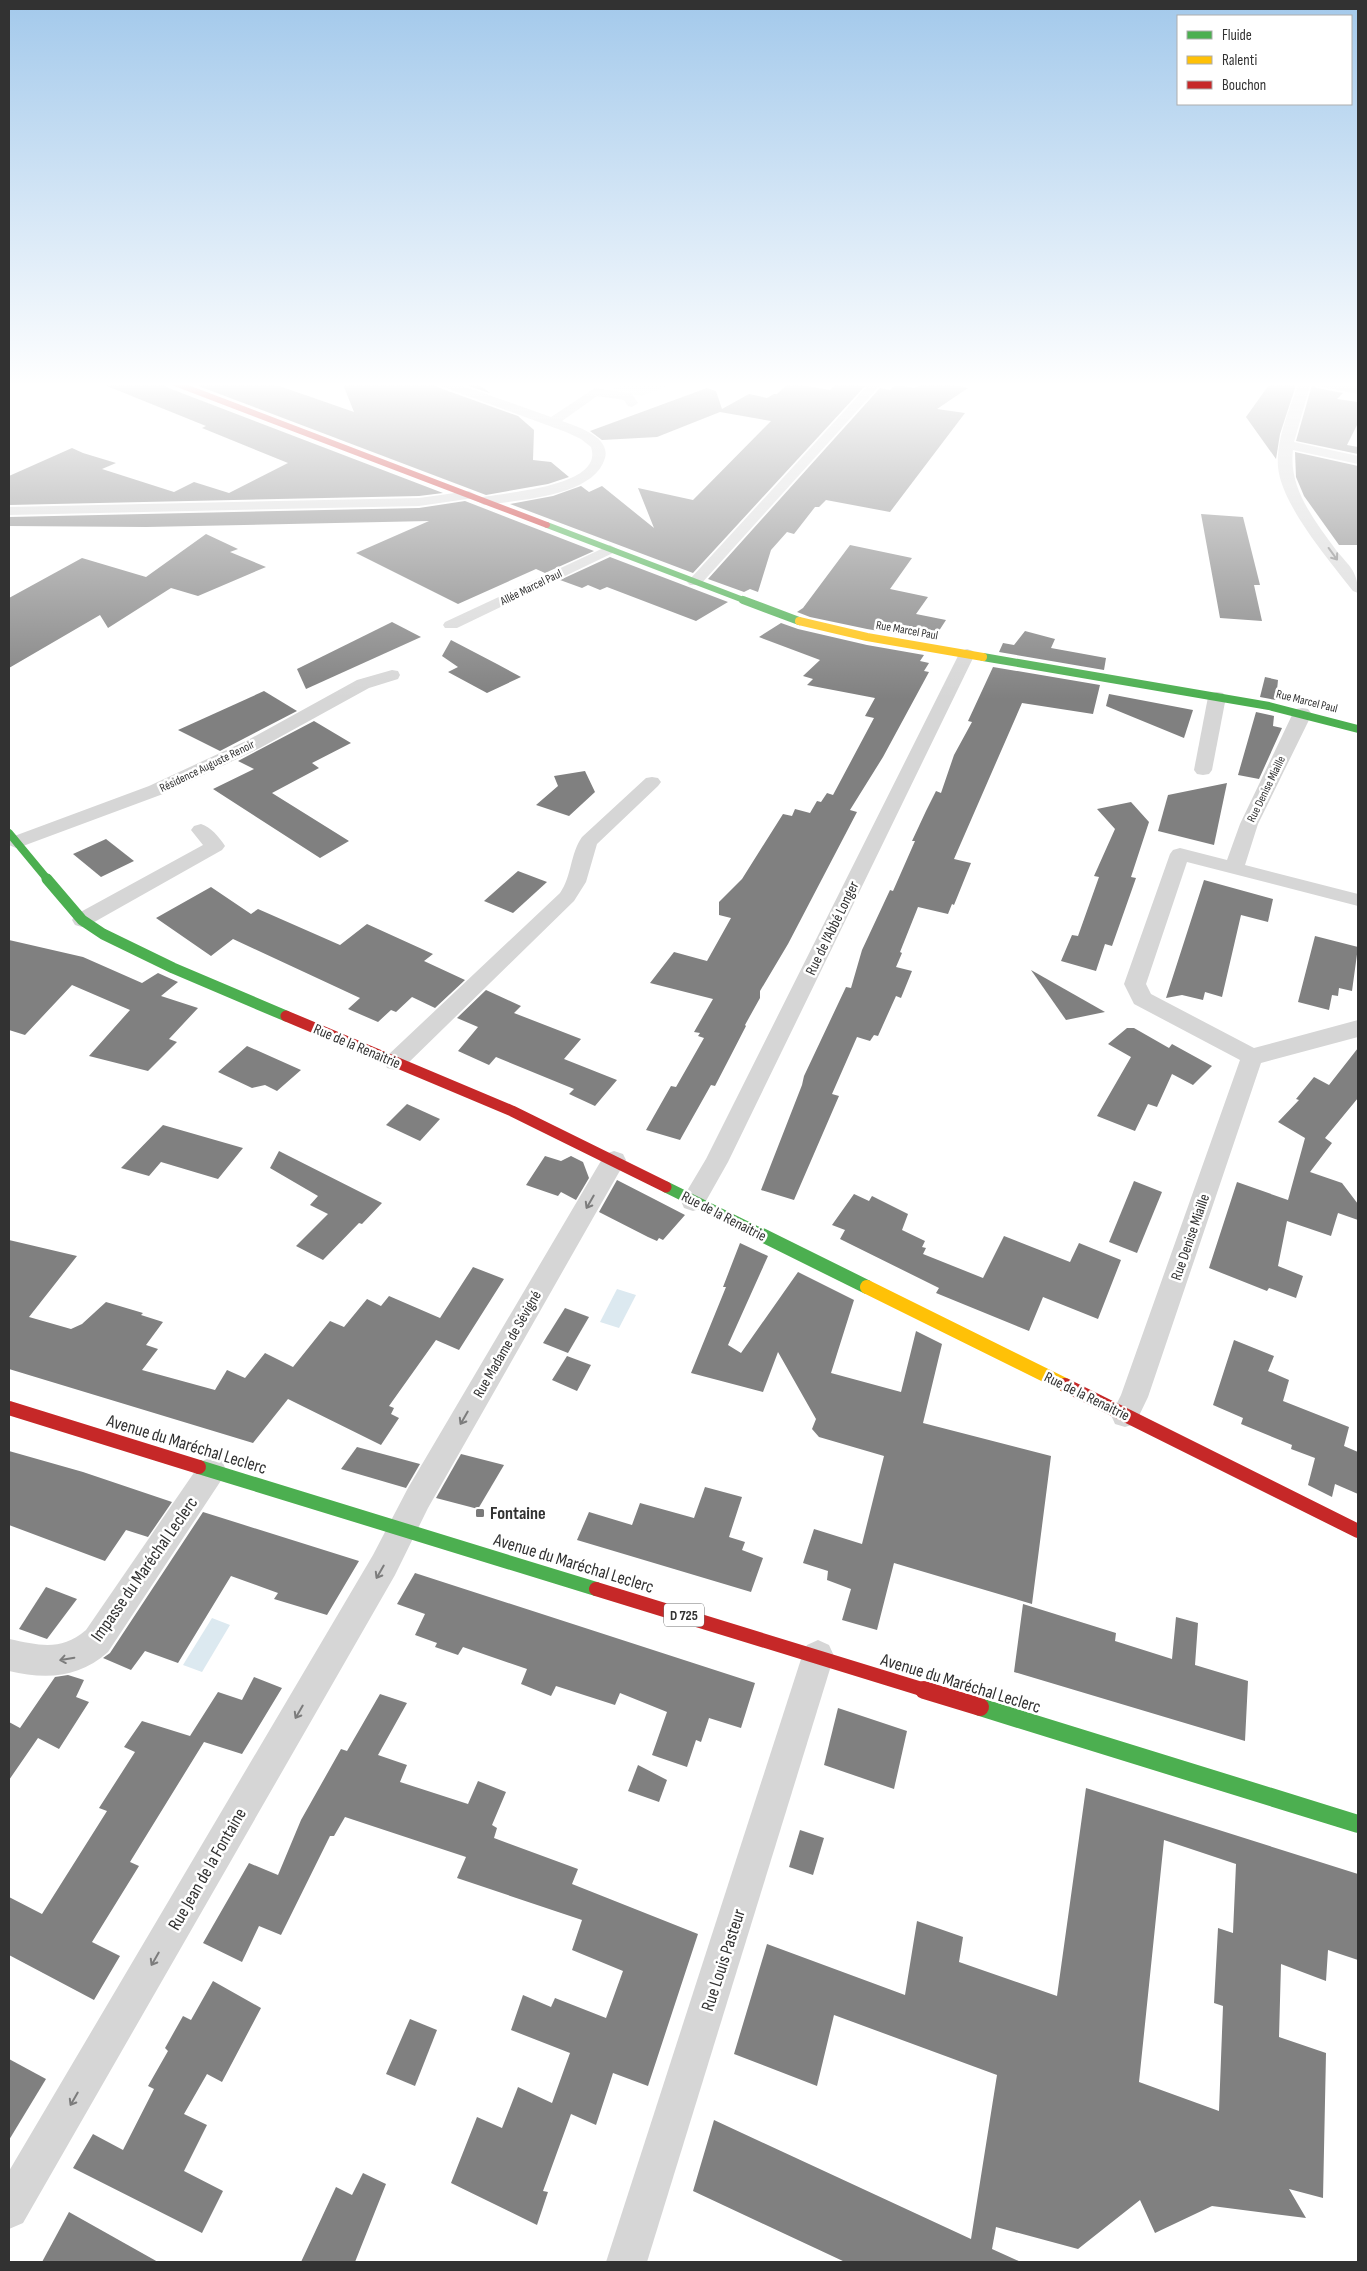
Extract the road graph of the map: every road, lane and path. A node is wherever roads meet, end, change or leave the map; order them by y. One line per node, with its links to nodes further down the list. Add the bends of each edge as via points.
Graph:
1 (451, 488): 5 (street, Rue Marcel Paul)
2 (558, 488): 6 (street)
3 (781, 488): 12 (street)
4 (1291, 488): 11 (street, one-way to 11)
5 (469, 495): 7 (street, Rue Marcel Paul); 8 (street, via 419,502)
6 (529, 495): 7 (street); 9 (street)
7 (484, 501): 9 (street, Rue Marcel Paul)
8 (9, 511)
9 (529, 518): 10 (street, Rue Marcel Paul)
10 (610, 549): 12 (street, Rue Marcel Paul); 13 (street, Allée Marcel Paul)
11 (1356, 581)
12 (695, 582): 14 (street, Rue Marcel Paul, via 804,623)
13 (452, 625)
14 (967, 654): 16 (street, Rue Marcel Paul); 30 (street, Rue de l’Abbé Longer, via 716,1162)
15 (392, 675): 22 (street, Résidence Auguste Renoir, via 363,684 254,744 156,790)
16 (1217, 697): 17 (street, Rue Marcel Paul); 19 (street)
17 (1302, 713): 18 (street, Rue Marcel Paul); 23 (street, Rue Denise Miaille, via 1249,824)
18 (1358, 729)
19 (1203, 770)
20 (652, 782): 28 (street, via 589,841 583,851 580,876 567,897)
21 (202, 830): 25 (street, via 215,846)
22 (12, 837): 25 (street, Rue de la Renaitrie)
23 (1234, 867): 24 (street); 27 (street, via 1180,854 1135,984 1142,999)
24 (1358, 900)
25 (82, 920): 28 (street, Rue de la Renaitrie, via 103,934 173,968)
26 (1356, 1031): 27 (street)
27 (1252, 1057): 32 (street, Rue Denise Miaille)
28 (395, 1062): 29 (street, Rue de la Renaitrie, via 512,1111)
29 (614, 1160): 30 (street, Rue de la Renaitrie); 34 (street, Rue Madame de Sévigné, one-way to 34)
30 (693, 1200): 32 (street, Rue de la Renaitrie)
31 (9, 1408): 33 (street, Avenue du Maréchal Leclerc / D 725)
32 (1125, 1415): 35 (street, Rue de la Renaitrie)
33 (212, 1470): 34 (street, Avenue du Maréchal Leclerc / D 725); 36 (street, Impasse du Maréchal Leclerc, one-way to 36, via 97,1641 76,1657 64,1660 25,1659)
34 (402, 1528): 37 (street, Avenue du Maréchal Leclerc / D 725); 39 (street, Rue Jean de la Fontaine, one-way to 39, via 384,1565)
35 (1358, 1531)
36 (9, 1655)
37 (818, 1656): 38 (street, Avenue du Maréchal Leclerc / D 725); 40 (street, Rue Louis Pasteur)
38 (1358, 1824)
39 (9, 2209)
40 (626, 2262)

